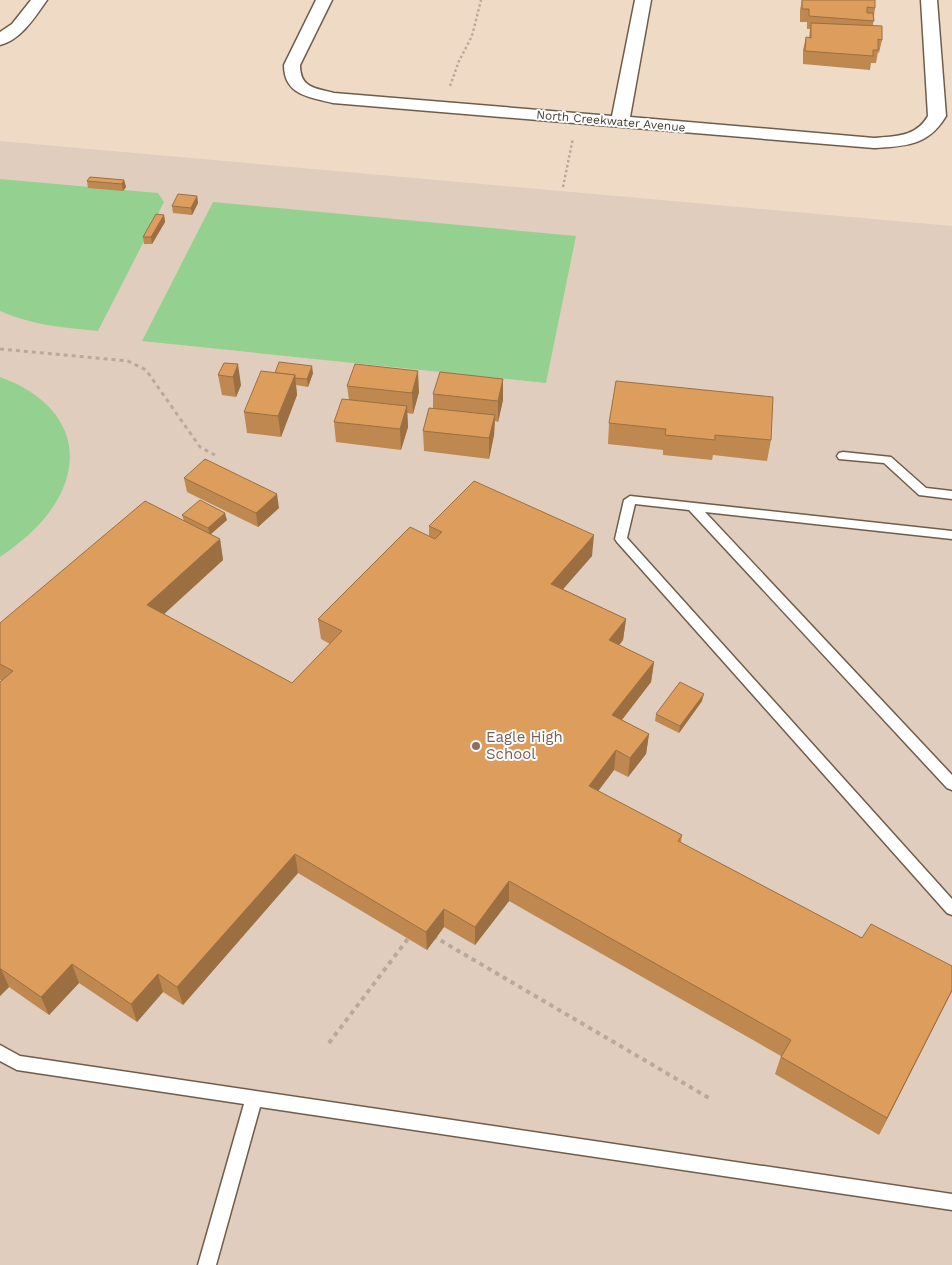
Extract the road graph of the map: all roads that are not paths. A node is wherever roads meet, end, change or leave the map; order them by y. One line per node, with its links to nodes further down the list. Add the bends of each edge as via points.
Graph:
1 (39, 0): 5 (street, via 18,27)
2 (324, 0): 6 (street, North Creekwater Avenue, via 292,64 292,77 302,89 333,98)
3 (643, 0): 6 (street)
4 (929, 0): 6 (street, North Creekwater Avenue, via 937,116 932,128 921,136 874,143)
5 (0, 40)
6 (620, 122)
7 (842, 456): 8 (lane, via 887,460 924,492)
8 (952, 495)
9 (693, 507): 10 (lane); 11 (lane); 12 (lane, via 630,500 621,539)
10 (952, 535)
11 (952, 784)
12 (952, 909)
13 (0, 1052): 14 (lane, via 17,1063)
14 (254, 1099): 15 (lane); 16 (lane)
15 (952, 1202)
16 (206, 1265)

